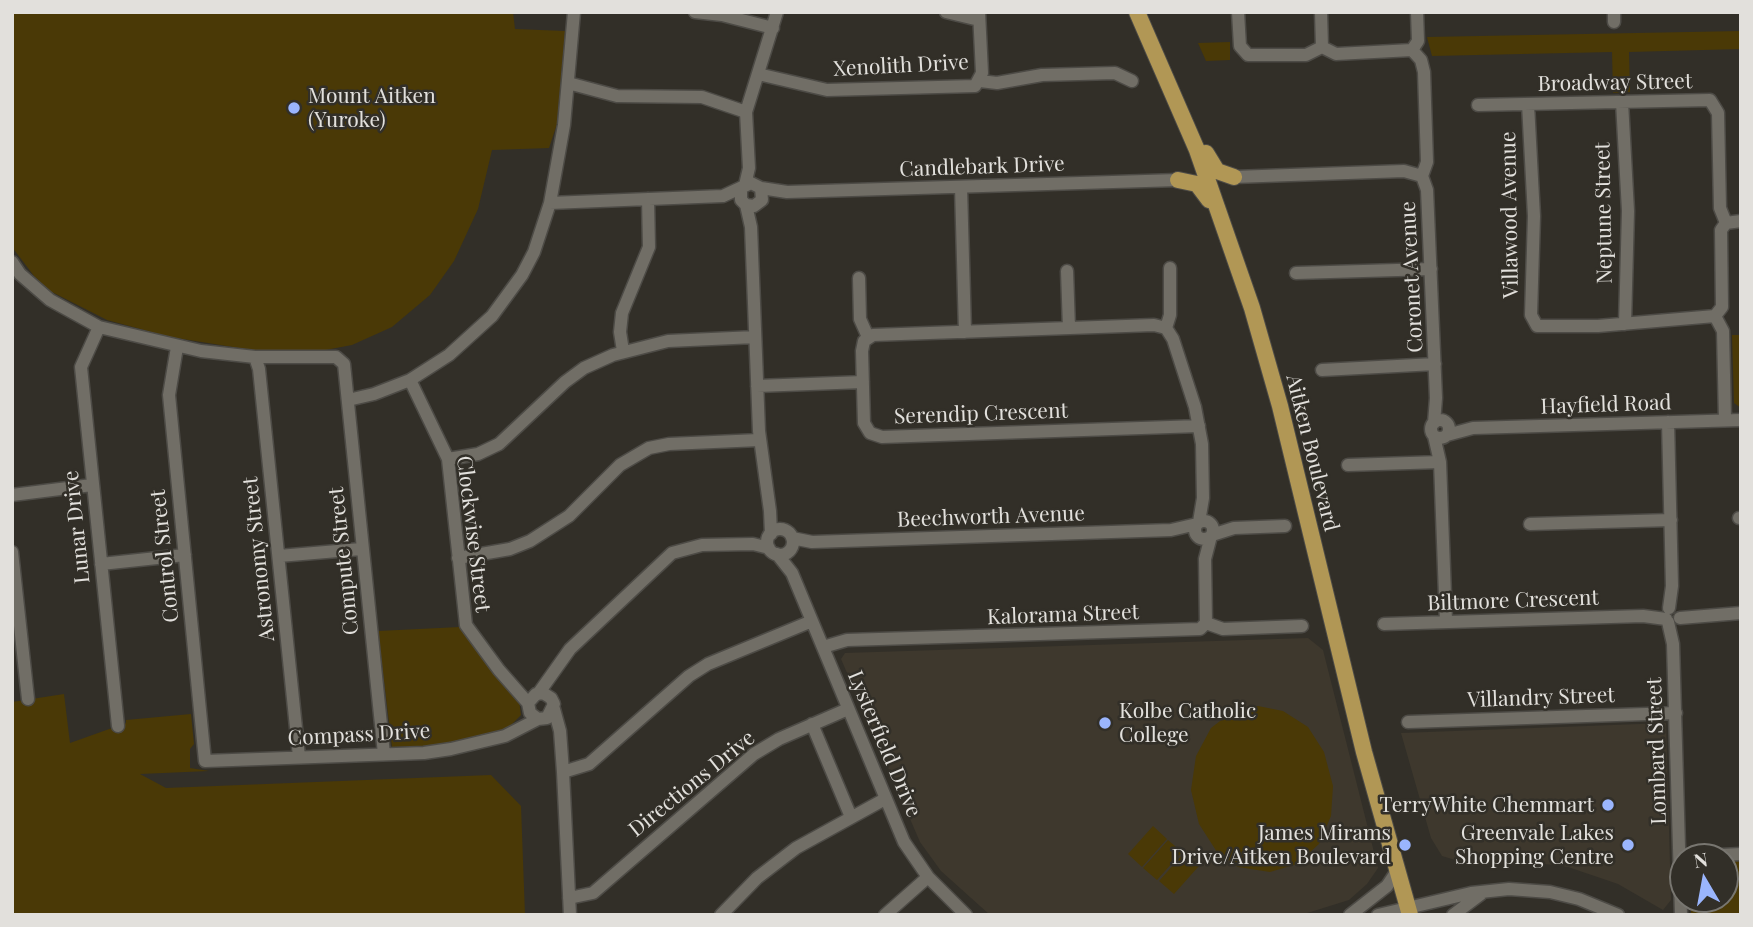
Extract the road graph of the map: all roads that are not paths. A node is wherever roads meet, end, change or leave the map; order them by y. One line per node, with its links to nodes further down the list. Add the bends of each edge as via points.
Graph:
1 (574, 12): 16 (street)
2 (695, 12): 10 (street)
3 (777, 12): 10 (street)
4 (946, 12): 9 (street)
5 (1137, 12): 18 (main road, Aitken Boulevard)
6 (1238, 12): 11 (street, via 1240,46 1248,55 1306,55)
7 (1321, 12): 11 (street)
8 (1417, 12): 12 (street, via 1418,41)
9 (979, 16): 14 (street, Xenolith Drive)
10 (772, 28): 13 (street)
11 (1322, 47): 12 (street, via 1332,54)
12 (1412, 50): 23 (street, via 1423,67 1427,155)
13 (758, 75): 14 (street, Xenolith Drive, via 827,90 975,86); 21 (street)
14 (980, 81): 15 (street, via 1115,73)
15 (1132, 81)
16 (568, 83): 21 (street, via 617,96 702,97); 29 (street)
17 (1622, 102): 19 (street, Broadway Street); 32 (street, Broadway Street, via 1704,100 1714,104 1720,208); 42 (street, Neptune Street, via 1628,211)
18 (1178, 103): 22 (main road, Aitken Boulevard); 24 (main road, via 1199,132 1213,167)
19 (1528, 104): 20 (street, Broadway Street); 42 (street, Villawood Avenue, via 1533,322 1545,328)
20 (1478, 105)
21 (746, 113): 27 (street, Lysterfield Drive)
22 (1198, 153): 25 (main road, via 1193,173); 30 (main road, Aitken Boulevard)
23 (1419, 174): 24 (street, Coronet Avenue); 35 (street, Coronet Avenue, via 1427,190)
24 (1234, 177): 30 (main road, via 1219,186)
25 (1178, 180): 26 (street, Candlebark Drive); 40 (main road, via 1205,191)
26 (961, 187): 27 (street, Candlebark Drive); 46 (street)
27 (751, 195): 28 (street, Candlebark Drive); 47 (street, Lysterfield Drive)
28 (648, 199): 29 (street, Candlebark Drive); 50 (street, via 649,247 622,313)
29 (550, 203): 54 (street, via 534,252 509,295 470,339)
30 (1219, 209): 40 (main road, Aitken Boulevard)
31 (1741, 221): 32 (street)
32 (1726, 223): 41 (street, via 1721,230 1722,307)
33 (12, 262): 38 (street)
34 (1170, 268): 45 (street)
35 (1431, 269): 37 (street); 52 (street, Coronet Avenue)
36 (1067, 271): 44 (street)
37 (1296, 273)
38 (16, 277): 43 (street)
39 (859, 278): 48 (street, via 860,319)
40 (1247, 292): 107 (main road, Aitken Boulevard)
41 (1716, 316): 42 (street, Villawood Avenue); 58 (street, via 1723,331)
42 (1625, 324)
43 (99, 327): 49 (street); 67 (street, Lunar Drive, via 81,367)
44 (1069, 328): 45 (street); 46 (street)
45 (1166, 328): 61 (street)
46 (965, 332): 48 (street)
47 (755, 337): 50 (street, via 667,341); 56 (street, Lysterfield Drive)
48 (868, 337): 55 (street, Serendip Crescent, via 862,345)
49 (177, 347): 51 (street); 76 (street, Control Street, via 169,395)
50 (623, 351): 64 (street, via 565,382 499,444 478,454)
51 (255, 357): 57 (street, Compute Street, via 336,356 344,364); 77 (street, Astronomy Street)
52 (1435, 364): 53 (street); 62 (street, Coronet Avenue)
53 (1323, 369)
54 (410, 380): 57 (street); 64 (street, Clockwise Street)
55 (863, 382): 56 (street); 61 (street, Serendip Crescent, via 864,423 875,436)
56 (757, 386): 63 (street, Lysterfield Drive)
57 (348, 400): 74 (street, Compute Street)
58 (1725, 420): 59 (street, Hayfield Road); 60 (street, Hayfield Road)
59 (1741, 420)
60 (1668, 422): 62 (street, Hayfield Road); 69 (street, Lombard Street)
61 (1199, 426): 72 (street)
62 (1442, 429): 65 (street, Coronet Avenue)
63 (759, 440): 73 (street, Lysterfield Drive); 78 (street, via 649,448 620,465 569,516 530,541)
64 (448, 459): 78 (street, Clockwise Street)
65 (1440, 462): 66 (street, via 1347,463); 83 (street, Coronet Avenue)
66 (1350, 480)
67 (92, 485): 68 (street); 79 (street, Lunar Drive)
68 (12, 495)
69 (1671, 520): 70 (street); 81 (street, Lombard Street)
70 (1530, 524)
71 (1285, 526): 72 (street)
72 (1204, 529): 73 (street, Beechworth Avenue); 84 (street)
73 (780, 543): 82 (street, Lysterfield Drive); 88 (street, Beechworth Avenue, via 702,545 672,553 570,649)
74 (361, 549): 77 (street); 100 (street, Compute Street)
75 (12, 552): 89 (street)
76 (185, 555): 79 (street); 102 (street, Control Street)
77 (279, 556): 101 (street, Astronomy Street)
78 (458, 558): 90 (street, Clockwise Street, via 466,625 512,685)
79 (101, 564): 97 (street, Lunar Drive)
80 (1741, 613): 81 (street, Biltmore Crescent)
81 (1673, 615): 83 (street, Biltmore Crescent); 93 (street, Lombard Street)
82 (812, 621): 87 (street, Lysterfield Drive); 103 (street, via 708,664 589,764)
83 (1446, 622): 85 (street, Biltmore Crescent)
84 (1206, 623): 86 (street, via 1223,629); 87 (street, Kalorama Street, via 1195,630 854,641)
85 (1384, 624)
86 (1302, 626)
87 (824, 651): 92 (street, Lysterfield Drive)
88 (554, 670): 90 (street, Beechworth Avenue); 91 (street)
89 (28, 699)
90 (533, 700): 91 (street); 94 (street, Clockwise Street); 98 (street)
91 (553, 704): 94 (street, Compass Drive); 99 (street)
92 (848, 709): 96 (street, Directions Drive); 104 (street, Lysterfield Drive)
93 (1676, 713): 95 (street, Villandry Street); 106 (street, Lombard Street)
94 (540, 719): 98 (street, Compass Drive); 99 (street)
95 (1408, 722)
96 (812, 724): 105 (street); 110 (street, Directions Drive, via 754,754 593,893)
97 (118, 726)
98 (513, 732): 100 (street, Compass Drive, via 451,749)
99 (560, 740): 103 (street)
100 (384, 754): 101 (street, Compass Drive)
101 (299, 757): 102 (street, Compass Drive)
102 (205, 761)
103 (563, 772): 110 (street)
104 (885, 799): 105 (street); 108 (street, Lysterfield Drive, via 909,850)
105 (851, 817): 113 (street, via 796,848 757,878)
106 (1679, 843)
107 (1397, 871): 111 (main road, Aitken Boulevard); 116 (street, via 1387,886)
108 (928, 877): 114 (street); 115 (street, Lysterfield Drive)
109 (1492, 890): 111 (street); 118 (street); 119 (street, via 1550,892)
110 (569, 898): 112 (street)
111 (1409, 911): 117 (street)
112 (570, 915)
113 (721, 915)
114 (885, 915)
115 (966, 915)
116 (1350, 915)
117 (1378, 915)
118 (1453, 915)
119 (1618, 915)

